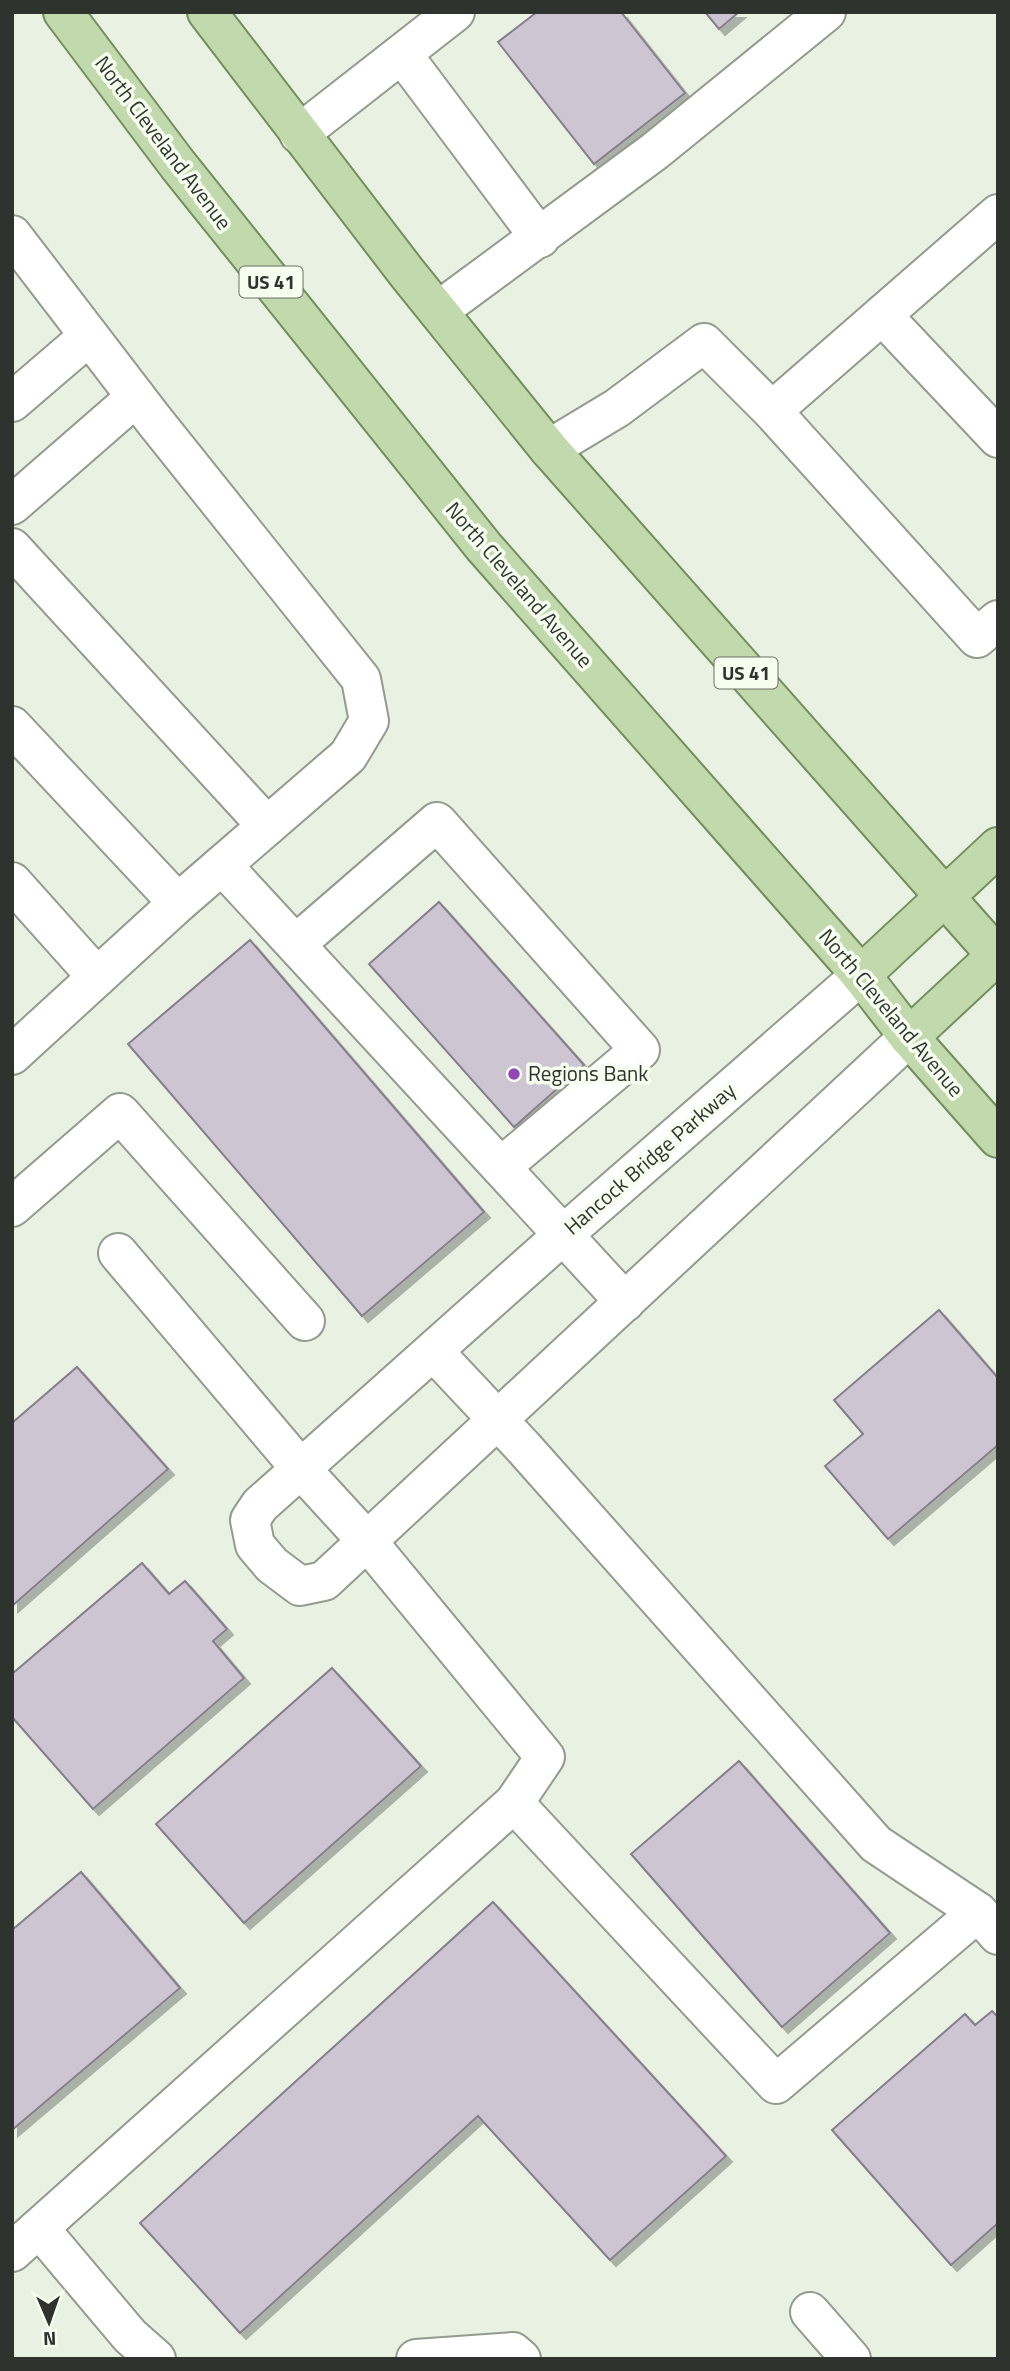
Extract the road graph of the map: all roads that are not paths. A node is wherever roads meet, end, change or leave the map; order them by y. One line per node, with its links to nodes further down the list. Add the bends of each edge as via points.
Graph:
1 (63, 12): 30 (main road, North Cleveland Avenue / US 41, via 178,165 484,547)
2 (207, 12): 6 (main road, US 41)
3 (455, 12): 5 (street)
4 (826, 12): 8 (street)
5 (402, 54): 6 (street); 8 (street)
6 (299, 134): 10 (main road, US 41)
7 (998, 214): 11 (street)
8 (540, 238): 10 (street)
9 (17, 251): 12 (street)
10 (438, 311): 17 (main road, US 41)
11 (882, 315): 15 (street); 16 (street)
12 (89, 336): 13 (street); 14 (street)
13 (136, 397): 18 (street); 22 (street, via 361,679 369,721 348,756)
14 (12, 402)
15 (772, 411): 17 (street, via 704,342 617,408); 20 (street, via 977,638)
16 (998, 438)
17 (549, 449): 26 (main road, US 41)
18 (12, 505)
19 (12, 548): 22 (street)
20 (998, 620)
21 (12, 726): 27 (street)
22 (267, 826): 24 (street)
23 (998, 847): 26 (main road, Hancock Bridge Parkway)
24 (222, 865): 27 (street); 28 (street)
25 (12, 882): 31 (street)
26 (943, 897): 29 (main road, US 41); 30 (main road, Hancock Bridge Parkway)
27 (178, 903): 31 (street)
28 (296, 944): 35 (street); 35 (street, via 437,822 640,1050)
29 (997, 956): 32 (main road)
30 (861, 975): 32 (main road, North Cleveland Avenue / US 41); 37 (street, Hancock Bridge Parkway)
31 (97, 977): 33 (street)
32 (909, 1037): 34 (main road, North Cleveland Avenue / US 41); 39 (street)
33 (14, 1049)
34 (998, 1138)
35 (501, 1167): 37 (street)
36 (12, 1207): 40 (street, via 120,1114)
37 (564, 1234): 39 (street); 41 (street, Hancock Bridge Parkway)
38 (118, 1253): 43 (street)
39 (625, 1302): 42 (street)
40 (305, 1321)
41 (434, 1352): 42 (street); 43 (street, Hancock Bridge Parkway)
42 (497, 1419): 44 (street); 46 (street, via 876,1844)
43 (301, 1469): 44 (street); 44 (street, Hancock Bridge Parkway, via 260,1505 250,1520 256,1545 272,1565 300,1586 324,1581)
44 (367, 1541): 45 (street, via 545,1757)
45 (514, 1803): 46 (street, via 776,2084); 47 (street)
46 (988, 1924)
47 (25, 2240): 49 (street)
48 (810, 2312): 52 (street)
49 (156, 2359)
50 (416, 2359): 51 (street, via 513,2352)
51 (521, 2359)
52 (851, 2359)

